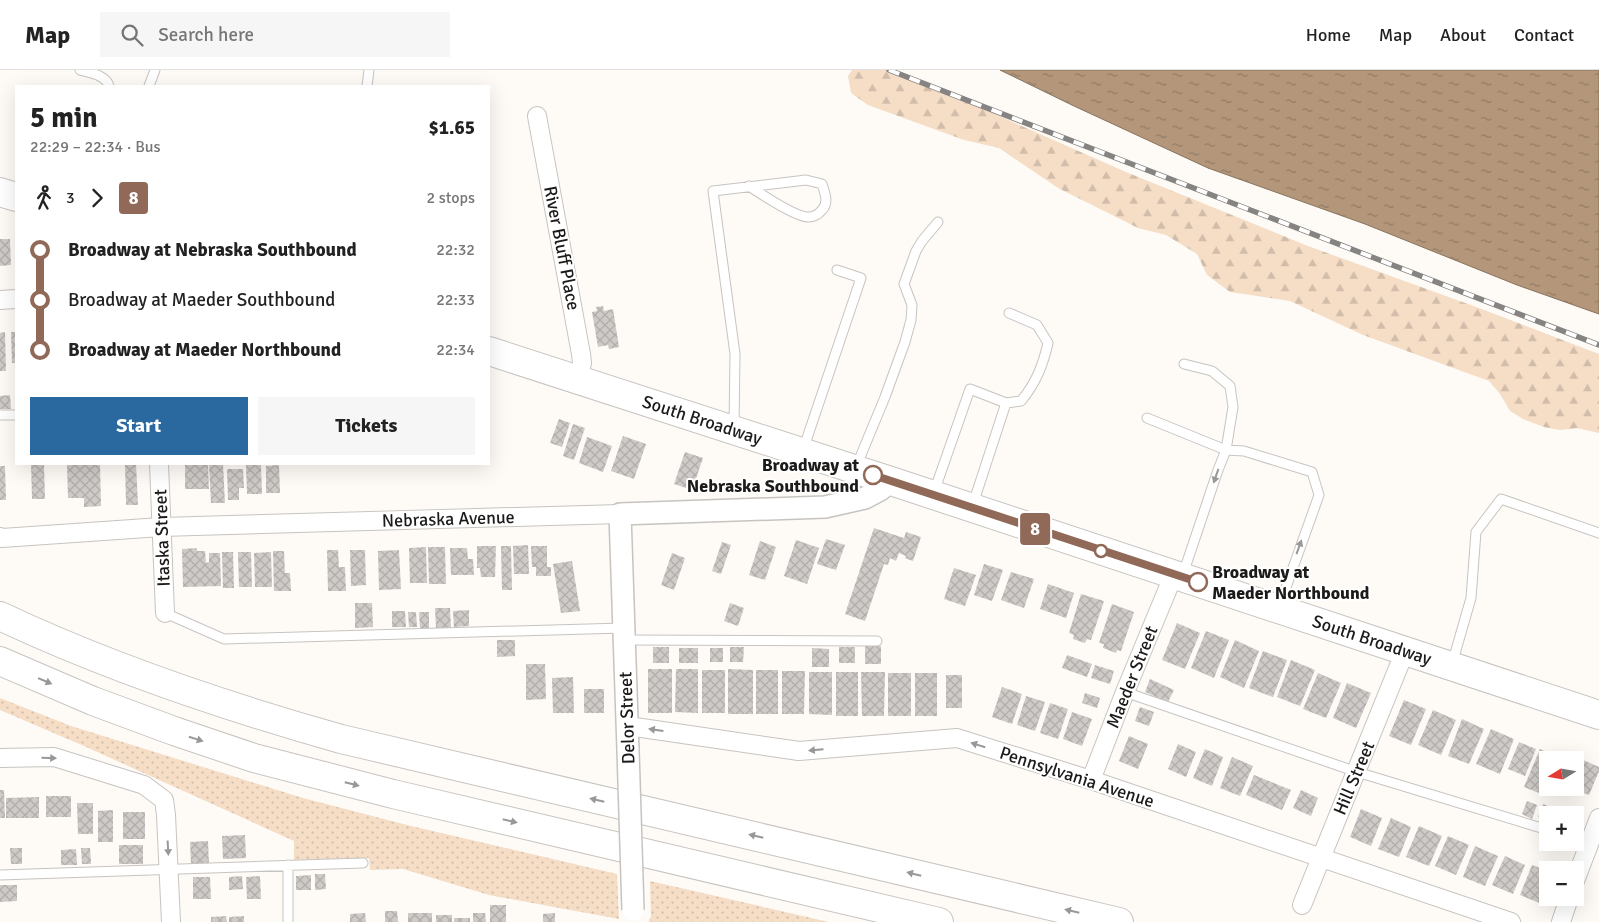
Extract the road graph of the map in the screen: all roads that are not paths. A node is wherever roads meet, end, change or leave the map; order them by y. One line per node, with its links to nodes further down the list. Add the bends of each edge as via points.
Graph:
1 (80, 70): 4 (lane, via 103,78)
2 (156, 70): 5 (lane)
3 (369, 70): 6 (lane)
4 (109, 85)
5 (148, 85)
6 (367, 85)
7 (537, 116): 18 (street, River Bluff Place, via 581,354)
8 (749, 186): 8 (lane, via 806,180 822,184 826,195 824,208 817,215 807,217 790,211); 23 (lane, via 713,190 735,354)
9 (0, 192): 10 (main road)
10 (15, 197)
11 (938, 222): 27 (lane, via 916,251 904,284 912,305 911,320)
12 (837, 270): 25 (lane, via 861,278)
13 (15, 299): 14 (street)
14 (0, 300)
15 (1009, 313): 19 (lane, via 1037,325 1048,343 1043,364 1030,391 1021,401)
16 (490, 351): 18 (main road, South Broadway)
17 (1184, 364): 24 (lane, via 1212,371 1230,386 1233,407)
18 (578, 380): 23 (main road, South Broadway)
19 (1006, 403): 29 (lane, via 970,389); 30 (lane)
20 (0, 415): 21 (lane)
21 (15, 415)
22 (1147, 418): 24 (lane)
23 (734, 431): 25 (main road, South Broadway)
24 (1226, 450): 35 (lane, one-way to 35); 36 (lane, one-way to 24, via 1319,495 1312,472 1244,450)
25 (802, 452): 27 (main road, South Broadway)
26 (159, 465): 32 (street, Itaska Street)
27 (855, 469): 28 (main road, South Broadway)
28 (890, 481): 29 (main road, South Broadway); 31 (street, Nebraska Avenue, via 865,498 825,507)
29 (933, 495): 30 (main road, South Broadway)
30 (972, 508): 35 (main road, South Broadway)
31 (620, 514): 32 (street, Nebraska Avenue); 39 (street, Delor Street)
32 (161, 527): 34 (street, Nebraska Avenue); 37 (street, Itaska Street)
33 (1599, 533): 43 (lane, via 1501,499 1476,532 1471,598)
34 (0, 536)
35 (1178, 576): 36 (main road, South Broadway); 44 (street, Maeder Street)
36 (1278, 610): 41 (main road, South Broadway)
37 (165, 613): 39 (lane, via 224,639)
38 (0, 616): 65 (main road, one-way to 38, via 341,739 184,691)
39 (624, 634): 40 (lane); 46 (street, Delor Street)
40 (877, 641)
41 (1405, 652): 43 (main road, South Broadway); 48 (street, Hill Street)
42 (0, 661): 64 (main road, one-way to 64, via 93,701 263,760 393,794)
43 (1451, 666): 45 (main road, South Broadway)
44 (1125, 692): 48 (lane); 49 (street, Maeder Street)
45 (1599, 715)
46 (628, 726): 49 (street, Pennsylvania Avenue, one-way to 46, via 957,738 799,751); 61 (street, Delor Street, bridge)
47 (0, 758): 57 (street, one-way to 57, via 54,757 144,785 164,800)
48 (1357, 772): 51 (lane); 53 (street, Hill Street)
49 (1091, 780): 53 (street, Pennsylvania Avenue)
50 (1599, 818): 52 (street)
51 (1539, 827)
52 (1588, 839): 54 (street)
53 (1320, 858): 59 (street, Hill Street); 66 (street, Pennsylvania Avenue)
54 (1581, 861)
55 (364, 863): 56 (lane)
56 (288, 865): 57 (lane); 63 (lane)
57 (169, 870): 58 (lane); 62 (street)
58 (0, 875)
59 (1302, 905)
60 (1566, 906): 67 (street)
61 (633, 916)
62 (171, 922)
63 (288, 922)
64 (939, 922)
65 (1120, 922)
66 (1511, 922)
67 (1561, 922)

